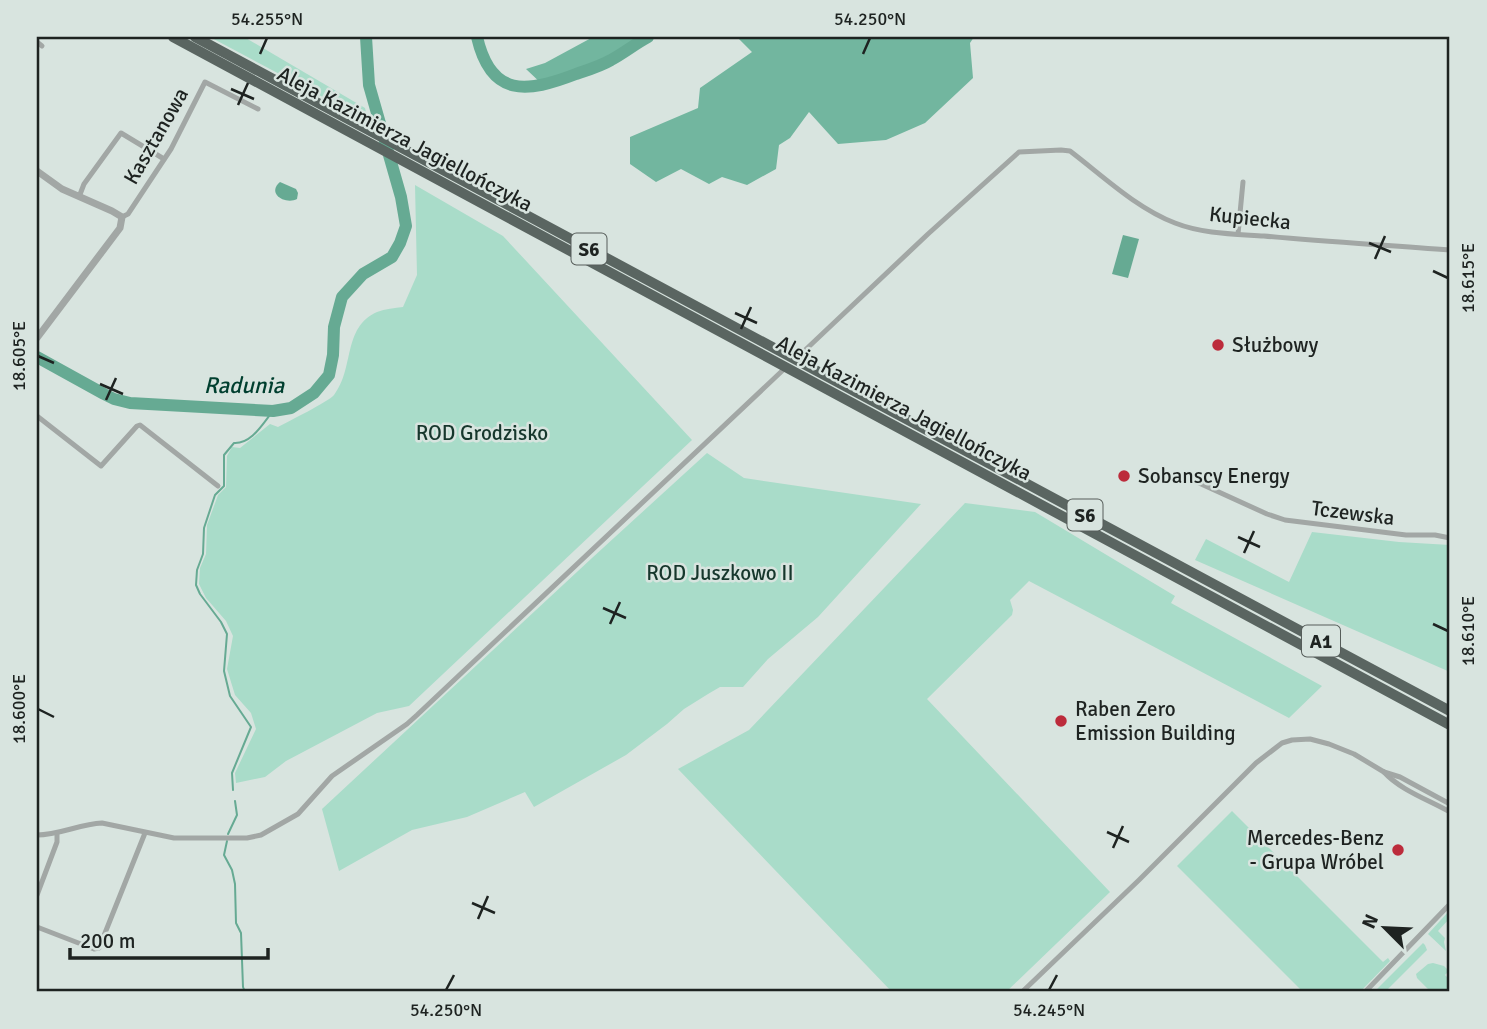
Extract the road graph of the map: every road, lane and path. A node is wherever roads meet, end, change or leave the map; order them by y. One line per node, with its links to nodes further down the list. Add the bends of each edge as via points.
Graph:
1 (173, 37): 3 (highway, Aleja Kazimierza Jagiellończyka / S6)
2 (195, 37): 3 (highway, Aleja Kazimierza Jagiellończyka / S6)
3 (210, 50): 4 (highway, Aleja Kazimierza Jagiellończyka / S6)
4 (225, 58): 14 (highway, Aleja Kazimierza Jagiellończyka / S6, via 367,129); 14 (highway, Aleja Kazimierza Jagiellończyka / S6, via 365,141)
5 (258, 109): 6 (street, Kasztanowa, via 205,82)
6 (164, 159): 9 (street, via 121,133); 10 (street, Kasztanowa)
7 (37, 171): 9 (street)
8 (1243, 183): 11 (street)
9 (79, 197): 10 (street)
10 (122, 217): 13 (street, via 120,228)
11 (1238, 234): 12 (street, Kupiecka); 15 (street, Kupiecka, via 1189,227 1157,215 1070,151 1019,152)
12 (1450, 250)
13 (37, 338)
14 (771, 352): 21 (highway, Aleja Kazimierza Jagiellończyka / S6, via 808,366); 22 (highway, Aleja Kazimierza Jagiellończyka / S6, via 799,374)
15 (801, 354)
16 (782, 371): 29 (street, via 417,715 332,776 298,814 247,838 174,838)
17 (37, 416): 19 (street, via 101,466 140,425)
18 (1177, 473): 20 (street, Tczewska, via 1286,520)
19 (218, 486)
20 (1450, 538)
21 (1178, 565): 23 (highway, A1)
22 (1173, 575): 24 (highway, A1)
23 (1450, 711)
24 (1450, 725)
25 (1384, 772): 26 (street); 27 (street); 34 (street, via 1329,744 1310,739 1282,743 1256,762)
26 (1450, 804)
27 (1450, 812)
28 (57, 833): 29 (street, via 102,823); 30 (street); 31 (street)
29 (145, 833): 33 (street, via 99,948)
30 (37, 835)
31 (37, 895)
32 (1450, 904): 35 (street)
33 (37, 927)
34 (1021, 992)
35 (1365, 992)

